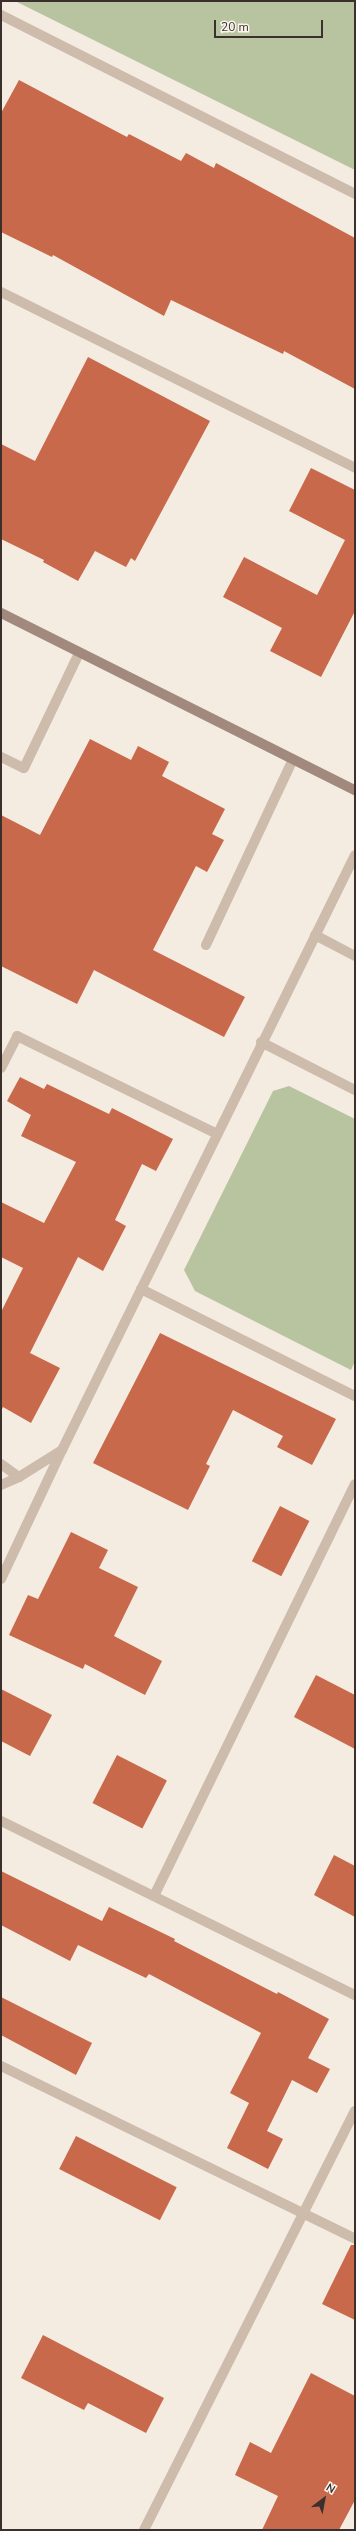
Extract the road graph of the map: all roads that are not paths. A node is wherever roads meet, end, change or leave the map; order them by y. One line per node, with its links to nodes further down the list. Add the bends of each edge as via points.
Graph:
1 (1, 15): 2 (street)
2 (355, 194)
3 (1, 292): 4 (street)
4 (355, 468)
5 (1, 613): 6 (street)
6 (79, 652): 7 (street, via 24,768); 8 (street)
7 (1, 757)
8 (294, 759): 9 (street); 12 (street)
9 (355, 790)
10 (355, 855): 11 (street)
11 (315, 935): 13 (street); 14 (street)
12 (206, 945)
13 (355, 956)
14 (261, 1042): 16 (street); 17 (street)
15 (1, 1068): 17 (street, via 17,1036)
16 (355, 1090)
17 (217, 1134): 18 (street)
18 (141, 1289): 19 (street); 20 (street)
19 (355, 1396)
20 (62, 1450): 22 (street); 25 (street)
21 (1, 1464): 22 (street)
22 (19, 1477): 23 (street)
23 (1, 1484)
24 (355, 1484): 27 (street)
25 (1, 1579)
26 (1, 1821): 27 (street)
27 (154, 1896): 28 (street)
28 (355, 1995)
29 (1, 2066): 31 (street)
30 (355, 2111): 31 (street)
31 (304, 2214): 32 (street); 33 (street)
32 (355, 2239)
33 (144, 2530)

